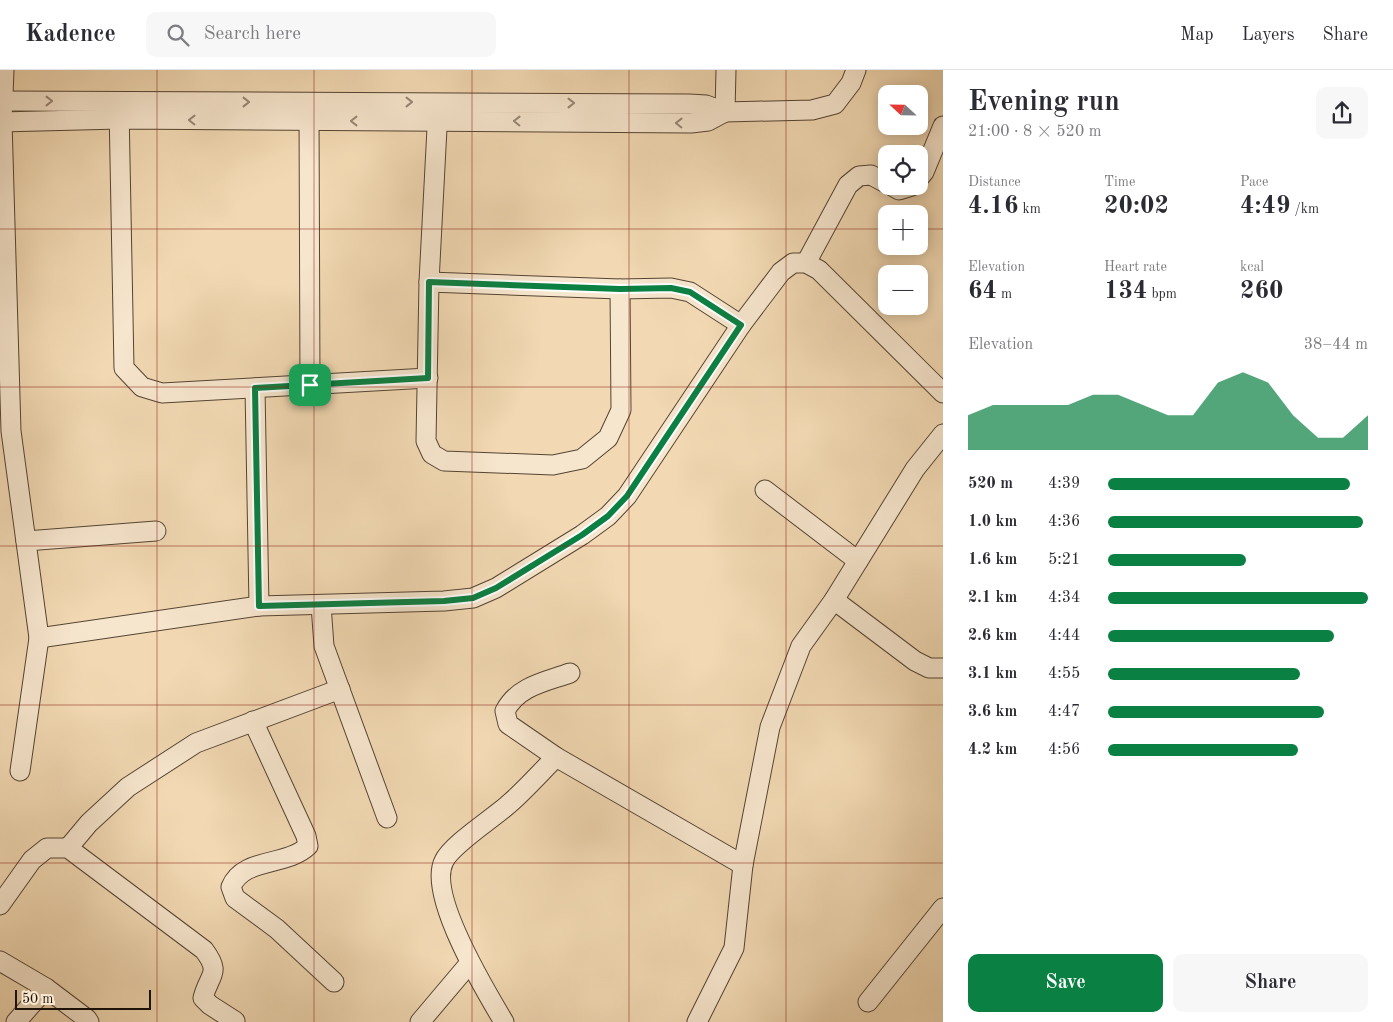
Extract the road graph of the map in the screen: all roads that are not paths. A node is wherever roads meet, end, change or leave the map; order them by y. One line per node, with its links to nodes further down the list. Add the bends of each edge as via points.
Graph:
1 (4, 70): 4 (street)
2 (726, 70): 8 (street)
3 (856, 70): 8 (street, via 851,83 835,104 812,110)
4 (1, 101): 6 (street, one-way to 6); 10 (street)
5 (309, 102): 6 (street, one-way to 5); 7 (street, one-way to 7); 9 (street)
6 (119, 110): 9 (street, one-way to 6); 10 (street); 22 (street, via 124,368 142,387 162,393)
7 (438, 111): 8 (street, via 689,104 706,105); 9 (street, one-way to 9); 16 (street)
8 (726, 112)
9 (308, 121): 21 (street)
10 (1, 122): 14 (street)
11 (943, 126): 12 (street)
12 (928, 162)
13 (878, 179): 15 (street, via 871,175 859,176 848,185)
14 (3, 252): 19 (street)
15 (806, 263): 18 (street, via 793,263 781,272); 23 (street, via 819,270)
16 (429, 282): 17 (street); 20 (street)
17 (620, 289): 18 (street, via 671,288 690,292); 20 (street, via 621,410 608,438 582,459 553,465 444,461 432,454 426,441)
18 (741, 325): 30 (street, via 627,496 608,516 582,535 496,588 473,598)
19 (4, 362): 27 (street)
20 (428, 378): 21 (street)
21 (310, 385): 22 (street)
22 (255, 388): 31 (street)
23 (943, 393)
24 (943, 434): 28 (street, via 915,469)
25 (765, 490): 28 (street)
26 (156, 531): 27 (street)
27 (26, 541): 32 (street)
28 (858, 561): 29 (street)
29 (834, 600): 33 (street, via 916,660 929,668); 41 (street, via 800,646 770,727)
30 (321, 604): 31 (street); 35 (street, via 324,646)
31 (259, 606): 32 (street)
32 (39, 638): 38 (street)
33 (943, 668)
34 (570, 673): 37 (street, via 524,689 511,700 505,711 508,724)
35 (340, 689): 36 (street); 39 (street)
36 (253, 721): 40 (street, via 196,743 128,787 89,823); 46 (street, via 308,846 299,855 243,870 231,887 235,898 277,929)
37 (556, 757): 41 (street); 45 (street, via 511,803 457,846 444,861 440,878)
38 (20, 771)
39 (387, 818)
40 (68, 848): 42 (street, via 47,848 32,860); 49 (street, via 204,950 213,962 214,974 203,998)
41 (743, 865): 54 (street, via 734,948)
42 (0, 905)
43 (943, 908): 48 (street)
44 (0, 961): 47 (street)
45 (469, 964): 52 (street); 53 (street)
46 (334, 982)
47 (46, 988): 50 (street); 51 (street)
48 (868, 1002)
49 (235, 1020)
50 (16, 1022)
51 (89, 1022)
52 (420, 1022)
53 (504, 1022)
54 (697, 1022)

